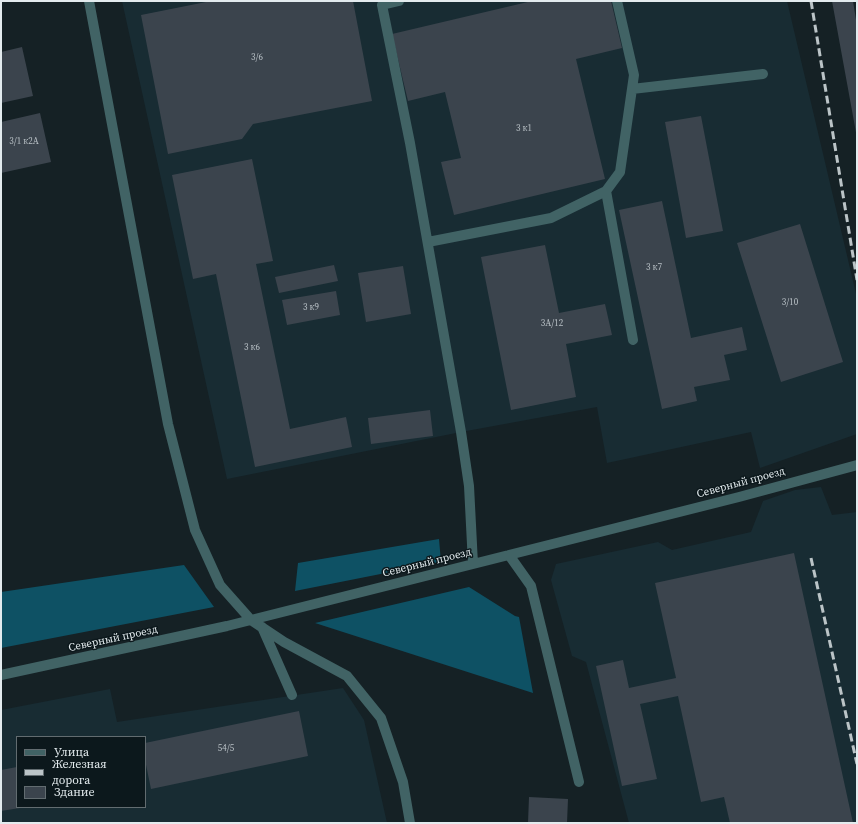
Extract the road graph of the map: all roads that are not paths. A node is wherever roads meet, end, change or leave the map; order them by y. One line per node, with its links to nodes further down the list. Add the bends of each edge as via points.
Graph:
1 (89, 1): 12 (street, via 168,424 195,530 220,585)
2 (399, 1): 7 (street, via 382,5)
3 (617, 1): 5 (street, via 634,75)
4 (763, 74): 5 (street)
5 (632, 89): 6 (street, via 620,172)
6 (606, 191): 7 (street, via 551,218); 8 (street)
7 (428, 242): 11 (street, via 469,486)
8 (633, 340)
9 (857, 465): 10 (street, Северный проезд)
10 (509, 555): 11 (street, Северный проезд); 16 (street, via 531,586)
11 (473, 564): 12 (street, Северный проезд)
12 (251, 620): 13 (street); 14 (street, Северный проезд)
13 (262, 627): 15 (street); 17 (street, via 284,642 347,676 381,718 402,782)
14 (1, 675)
15 (292, 695)
16 (579, 782)
17 (410, 823)

